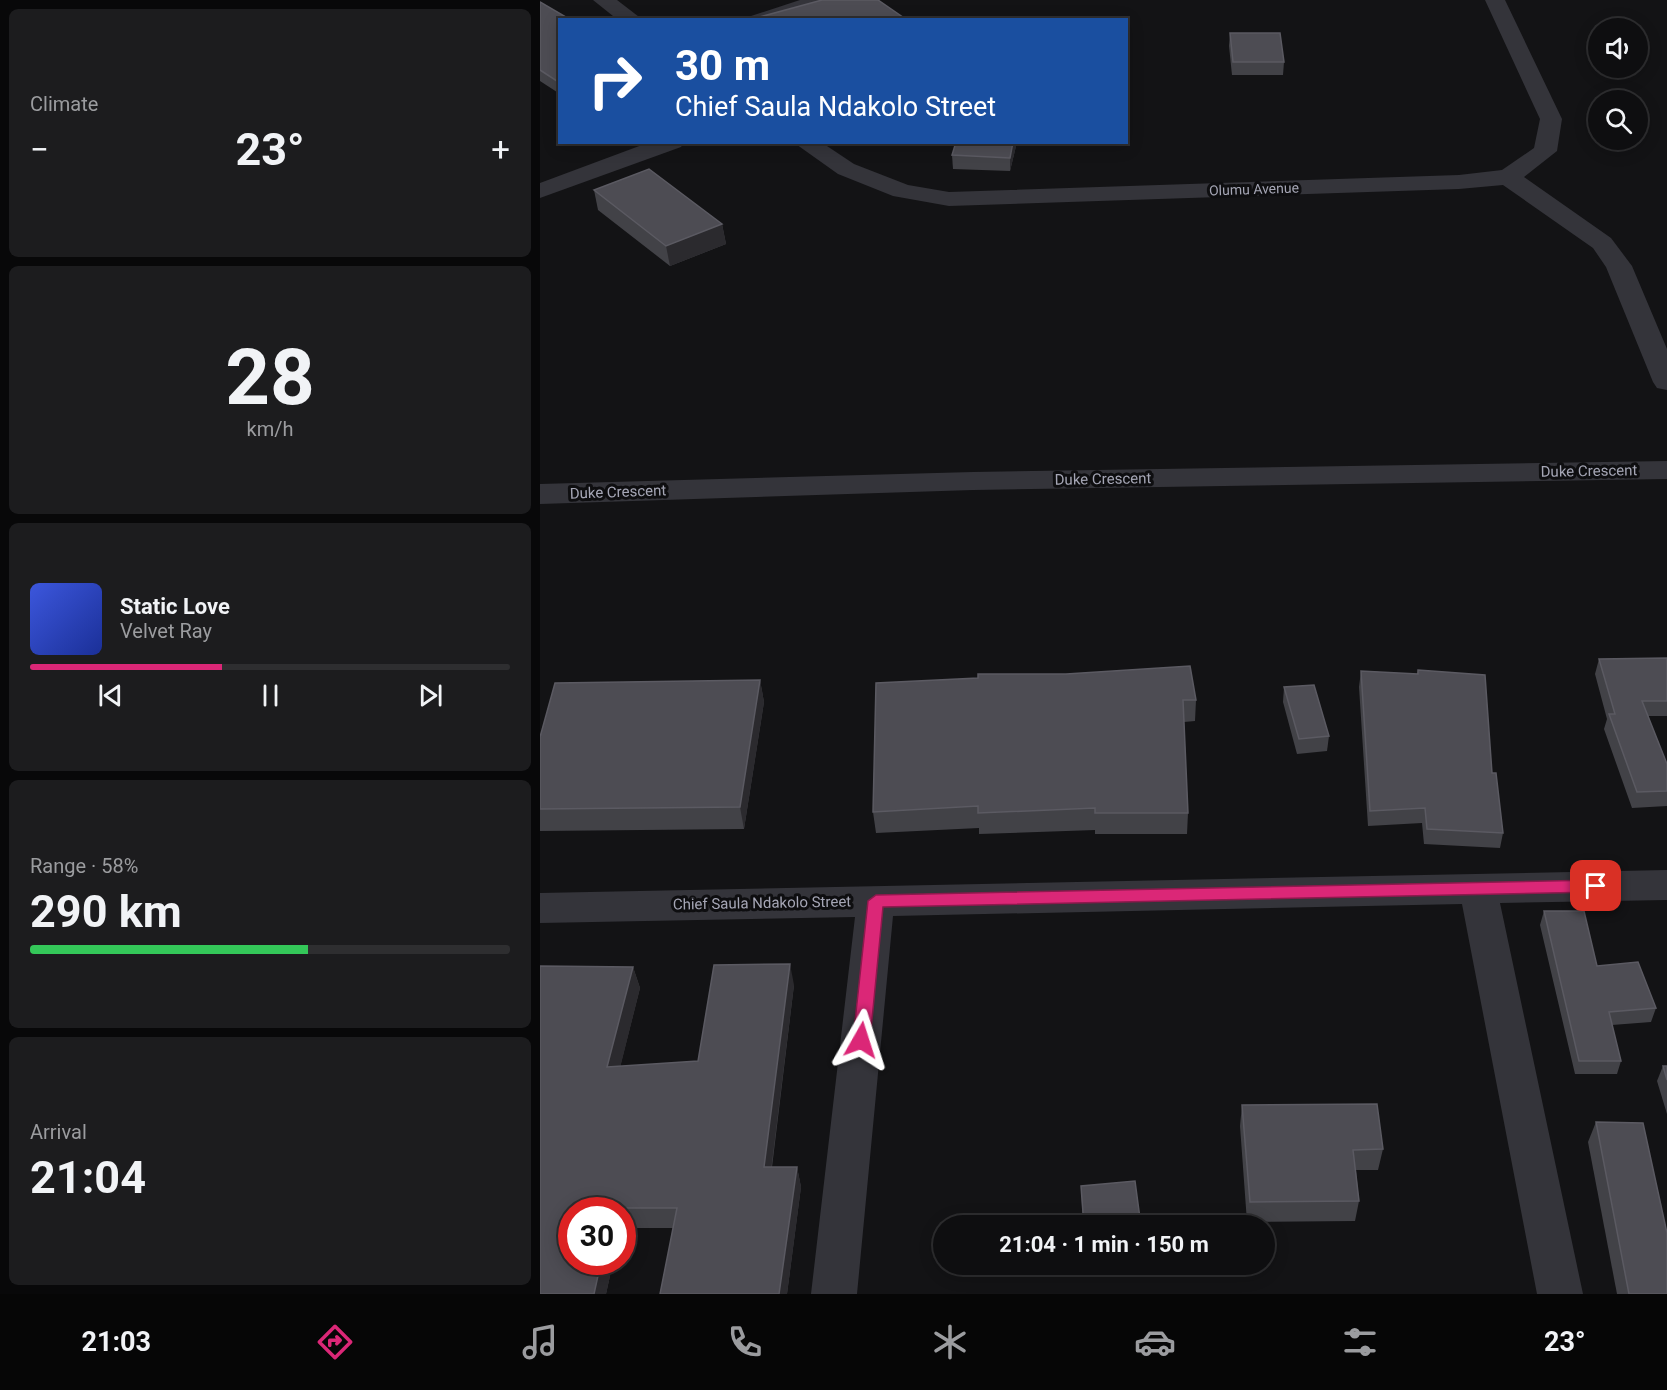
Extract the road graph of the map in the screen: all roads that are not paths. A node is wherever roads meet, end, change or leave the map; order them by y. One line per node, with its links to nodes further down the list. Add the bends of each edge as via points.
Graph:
1 (603, 0): 4 (street)
2 (821, 0): 5 (street)
3 (1495, 0): 8 (street, Olumu Avenue, via 1551,119 1545,151)
4 (630, 18)
5 (764, 18)
6 (668, 144): 9 (street)
7 (807, 144): 8 (street, Olumu Avenue, via 846,169 902,191 950,198 1459,182)
8 (1508, 177): 10 (street, via 1602,243 1619,266)
9 (540, 191)
10 (1667, 382)
11 (1667, 470): 12 (street, Duke Crescent, via 973,481)
12 (540, 494)
13 (1667, 885): 14 (street, Chief Saula Ndakolo Street)
14 (1478, 887): 15 (street, Chief Saula Ndakolo Street); 18 (street)
15 (876, 901): 16 (street, Chief Saula Ndakolo Street); 17 (street)
16 (540, 908)
17 (834, 1294)
18 (1560, 1294)

